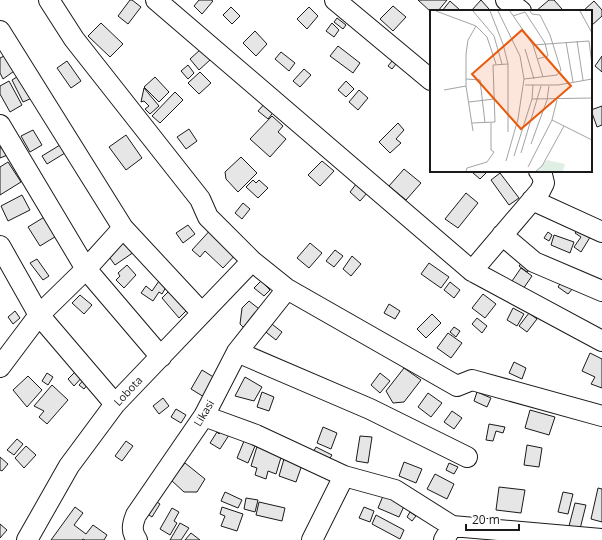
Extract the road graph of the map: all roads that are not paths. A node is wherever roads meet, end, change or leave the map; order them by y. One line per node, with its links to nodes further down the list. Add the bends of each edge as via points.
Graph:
1 (49, 0): 17 (lane, via 74,39 200,199 208,217)
2 (156, 0): 19 (lane)
3 (335, 0): 9 (lane)
4 (506, 0): 6 (lane)
5 (532, 0): 7 (lane)
6 (520, 10)
7 (522, 10)
8 (0, 31): 13 (lane)
9 (430, 79)
10 (0, 125): 18 (lane)
11 (540, 172): 12 (lane, via 544,183)
12 (532, 200): 14 (lane); 15 (lane)
13 (123, 228): 18 (lane); 22 (lane)
14 (602, 232)
15 (502, 235): 19 (lane); 21 (lane, via 534,262)
16 (0, 246): 23 (lane)
17 (252, 261): 20 (lane); 22 (lane, Lobota)
18 (86, 269): 23 (lane); 26 (lane)
19 (472, 270): 24 (lane)
20 (287, 289): 25 (lane, Likasi); 30 (lane, via 457,386 472,380)
21 (602, 291)
22 (202, 314): 26 (lane, Lobota)
23 (39, 315): 27 (lane); 28 (lane)
24 (602, 341)
25 (238, 352): 29 (lane, Likasi); 31 (lane, via 370,409)
26 (161, 357): 28 (lane, Lobota)
27 (0, 366)
28 (116, 404): 35 (lane, Lobota, via 69,466)
29 (204, 416): 32 (lane, via 256,435); 36 (lane, Likasi, via 136,515 132,523 132,533)
30 (602, 416)
31 (467, 457)
32 (344, 476): 33 (lane, via 395,490); 37 (lane)
33 (448, 533): 34 (lane)
34 (602, 539)
35 (27, 540)
36 (136, 540)
37 (312, 540)

